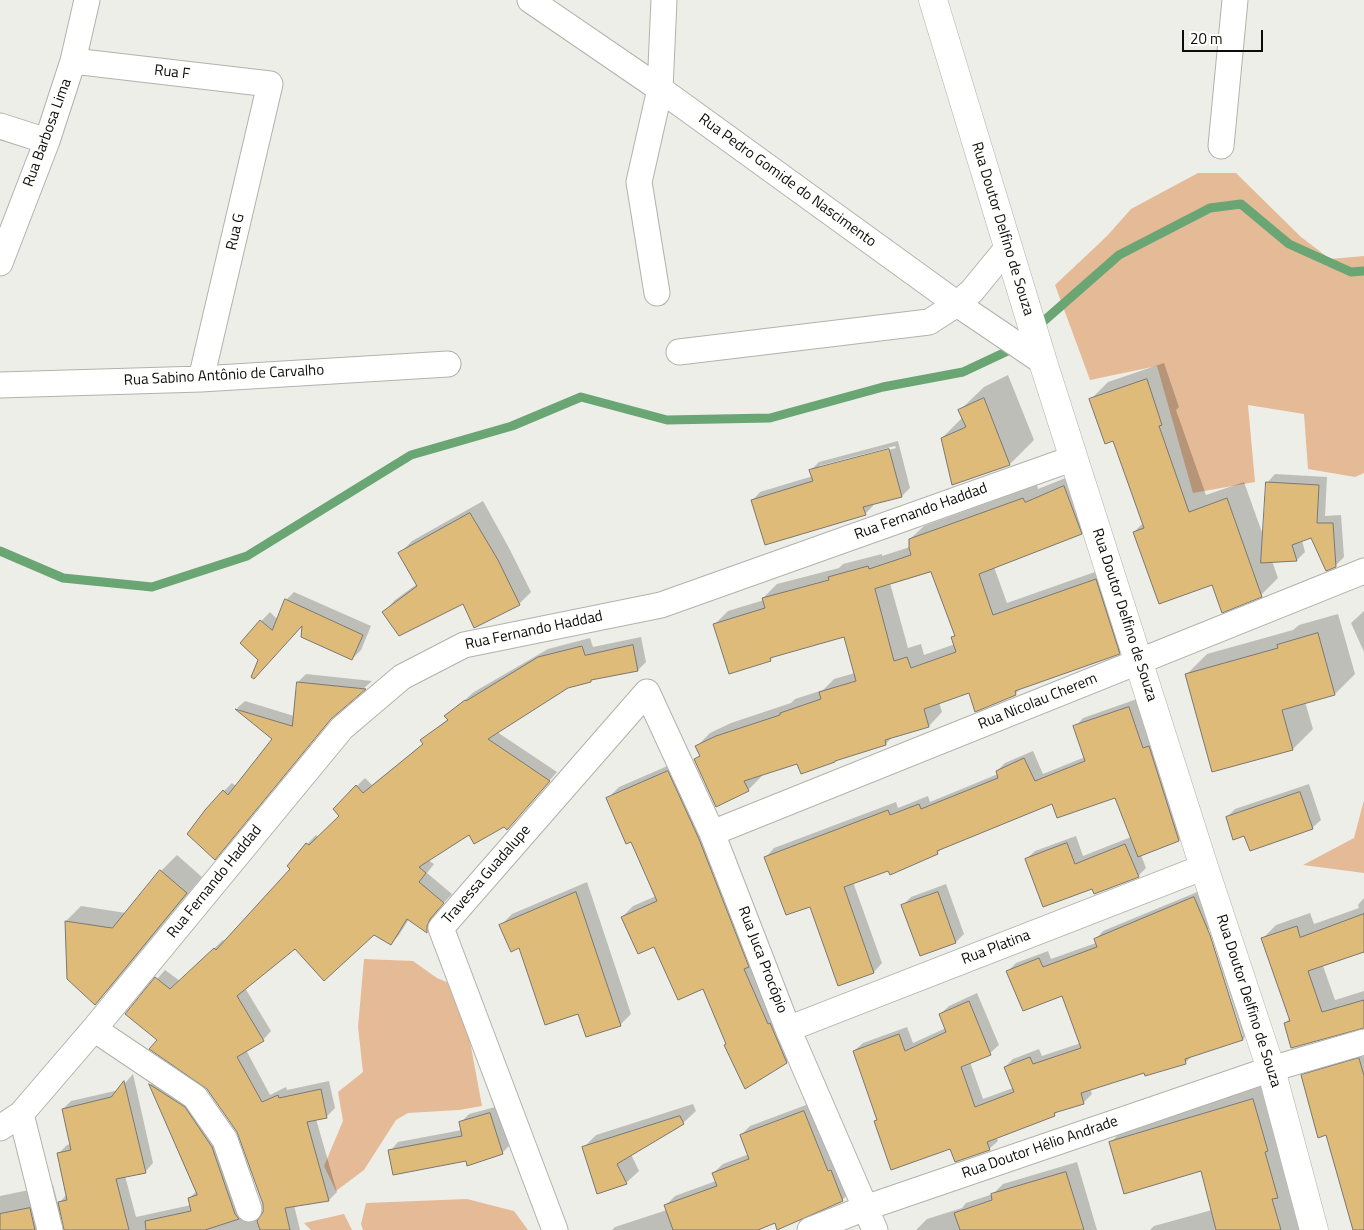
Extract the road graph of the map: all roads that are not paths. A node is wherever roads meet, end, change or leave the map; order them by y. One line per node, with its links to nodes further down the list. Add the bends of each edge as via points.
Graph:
1 (87, 0): 6 (street, Rua Barbosa Lima)
2 (530, 0): 8 (street, Rua Pedro Gomide do Nascimento)
3 (664, 0): 8 (street)
4 (933, 0): 12 (street, Rua Doutor Delfino de Souza)
5 (1236, 0): 11 (street)
6 (73, 61): 7 (street, Rua F); 10 (street, Rua Barbosa Lima)
7 (270, 84): 19 (street, Rua G)
8 (660, 90): 14 (street, via 639,182); 15 (street, Rua Pedro Gomide do Nascimento)
9 (0, 126): 10 (street)
10 (47, 141): 13 (street, Rua Barbosa Lima)
11 (1221, 146)
12 (1008, 246): 15 (street, via 972,291); 17 (street, Rua Doutor Delfino de Souza)
13 (0, 264)
14 (657, 293)
15 (957, 304): 16 (street, via 929,322); 17 (street, Rua Pedro Gomide do Nascimento)
16 (679, 352)
17 (1043, 362): 21 (street, Rua Doutor Delfino de Souza)
18 (448, 364): 19 (street, Rua Sabino Antônio de Carvalho)
19 (201, 379): 20 (street, Rua Sabino Antônio de Carvalho)
20 (0, 385)
21 (1074, 458): 23 (street, Rua Doutor Delfino de Souza); 27 (street, Rua Fernando Haddad, via 661,605 464,644 402,678 342,728)
22 (1364, 571): 23 (street, Rua Nicolau Cherem)
23 (1140, 661): 25 (street, Rua Nicolau Cherem); 26 (street, Rua Doutor Delfino de Souza)
24 (647, 692): 25 (street, Rua Juca Procópio); 36 (street, Travessa Guadalupe, via 441,928)
25 (712, 833): 28 (street, Rua Juca Procópio)
26 (1204, 866): 28 (street, Rua Platina); 30 (street, Rua Doutor Delfino de Souza)
27 (94, 1029): 31 (street, Rua Fernando Haddad); 33 (street, via 195,1096 225,1140)
28 (788, 1029): 34 (street, Rua Juca Procópio)
29 (1364, 1042): 30 (street, Rua Doutor Hélio Andrade)
30 (1271, 1069): 34 (street, Rua Doutor Hélio Andrade); 38 (street, Rua Doutor Delfino de Souza)
31 (21, 1114): 32 (street, Rua Fernando Haddad); 35 (street)
32 (0, 1128)
33 (249, 1209)
34 (870, 1219): 37 (street, Rua Doutor Hélio Andrade)
35 (50, 1230)
36 (555, 1230)
37 (810, 1230)
38 (1314, 1230)

